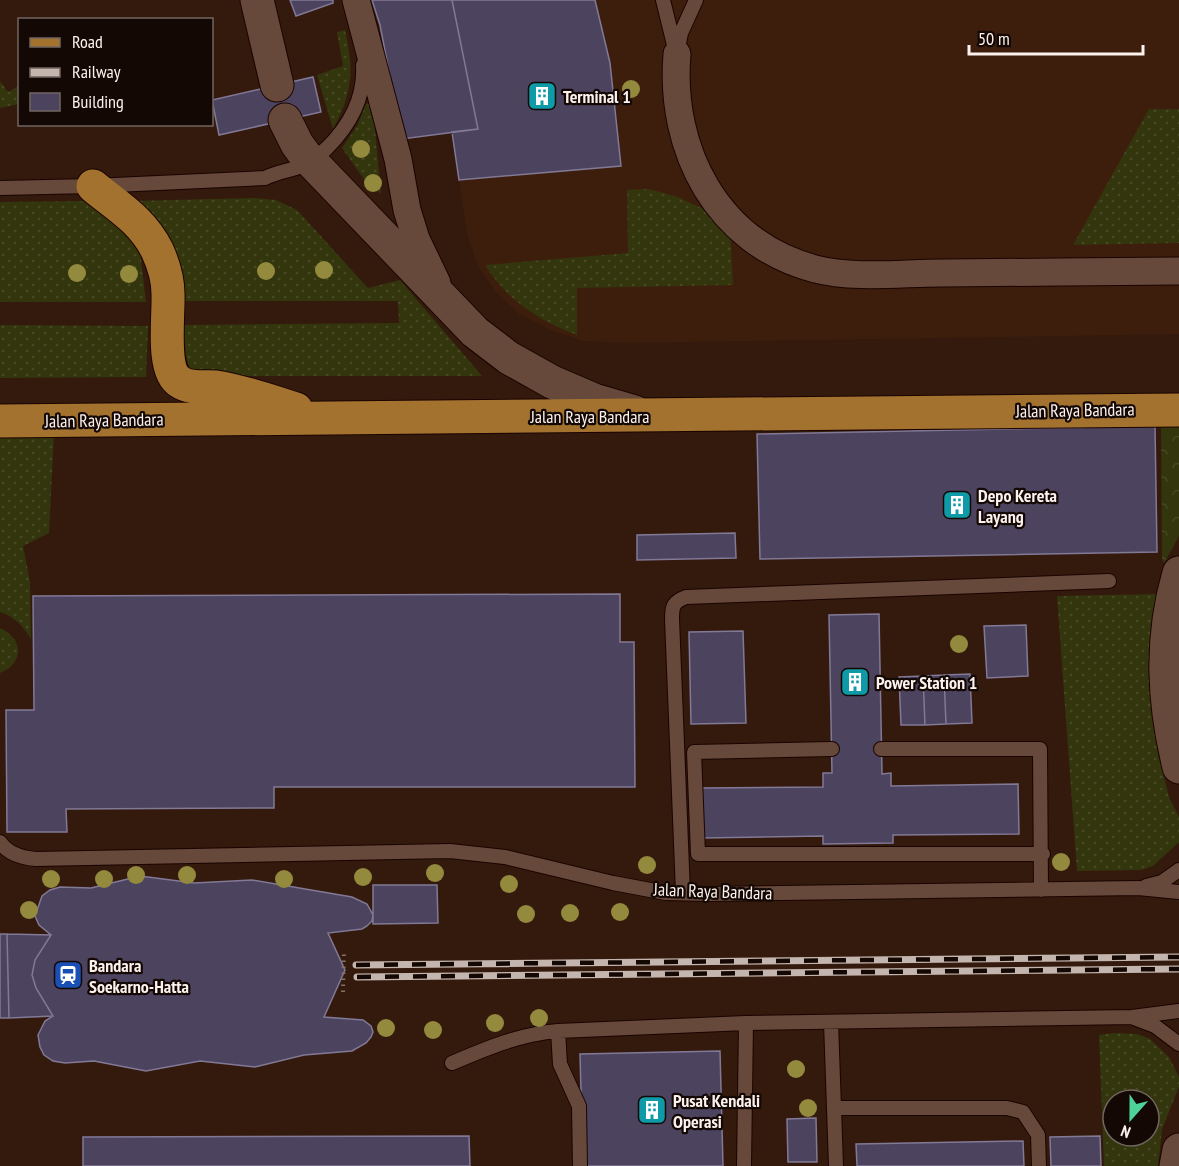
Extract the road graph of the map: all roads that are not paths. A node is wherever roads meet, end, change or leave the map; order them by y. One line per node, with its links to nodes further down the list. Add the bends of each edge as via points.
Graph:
1 (257, 0): 6 (street)
2 (663, 0): 5 (lane)
3 (696, 0): 5 (lane)
4 (359, 8): 8 (lane, via 364,78 361,94 341,134); 12 (street, via 410,220 428,267)
5 (676, 54): 11 (street, via 679,118 685,146 700,178 743,231 765,248 792,260 815,269 868,274)
6 (277, 85)
7 (285, 120): 8 (street, via 297,144)
8 (313, 162): 9 (lane, via 265,178); 12 (street)
9 (93, 186): 10 (lane); 15 (main road, via 133,217 147,233 163,266 173,376 181,383 243,393)
10 (0, 188)
11 (1179, 271)
12 (450, 306): 14 (street, via 509,358 552,382 594,400)
13 (1179, 410): 14 (main road, Jalan Raya Bandara)
14 (649, 416): 15 (main road, Jalan Raya Bandara)
15 (327, 418): 16 (main road, Jalan Raya Bandara)
16 (0, 422)
17 (1179, 573): 21 (street, via 1172,597 1164,668 1169,724)
18 (1109, 581): 28 (lane, via 686,597 676,601 672,619)
19 (832, 749): 23 (lane, via 694,752 698,854)
20 (881, 749): 23 (lane, via 1040,749)
21 (1179, 767)
22 (0, 842): 28 (lane, Jalan Raya Bandara, via 12,853 36,859 450,851 505,857 613,883)
23 (1042, 854): 26 (lane)
24 (1179, 870): 25 (lane, via 1162,882)
25 (1138, 888): 26 (lane, Jalan Raya Bandara); 27 (lane, Jalan Raya Bandara)
26 (1041, 890): 28 (lane, Jalan Raya Bandara)
27 (1179, 892)
28 (683, 893)
29 (1179, 1011): 30 (lane)
30 (1132, 1017): 31 (lane); 34 (lane, via 1155,1026)
31 (831, 1022): 32 (lane); 36 (lane)
32 (746, 1023): 33 (lane); 39 (lane)
33 (558, 1031): 35 (lane, via 506,1041); 38 (lane, via 560,1064 579,1106)
34 (1179, 1044)
35 (453, 1063)
36 (834, 1108): 40 (lane); 41 (lane, via 1007,1108 1023,1112 1038,1134)
37 (1179, 1150): 42 (street)
38 (580, 1166)
39 (744, 1166)
40 (836, 1166)
41 (1039, 1166)
42 (1176, 1166)

